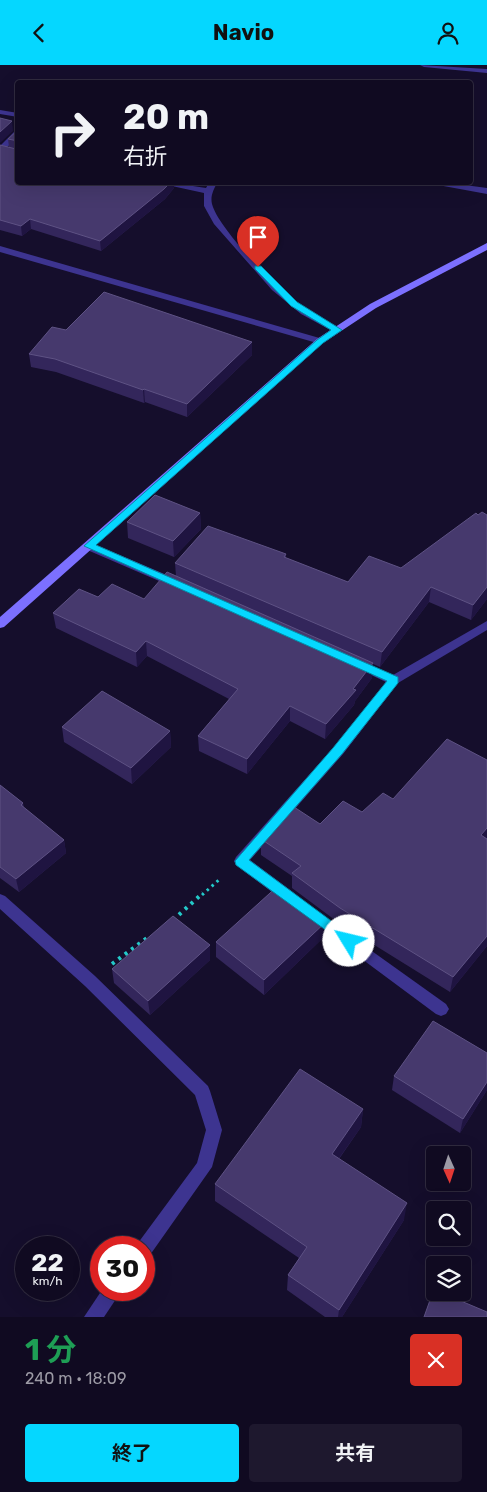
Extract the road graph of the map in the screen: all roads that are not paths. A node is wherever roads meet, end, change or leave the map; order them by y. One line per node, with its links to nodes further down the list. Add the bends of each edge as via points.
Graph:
1 (424, 65): 2 (street)
2 (487, 71)
3 (0, 112): 4 (street)
4 (15, 114)
5 (15, 137): 6 (street)
6 (3, 152)
7 (173, 185): 10 (street)
8 (212, 185): 10 (street)
9 (450, 185): 11 (street)
10 (207, 191): 14 (street, via 212,215 246,255 294,304)
11 (487, 191)
12 (487, 246): 14 (street, via 373,306)
13 (0, 249): 15 (street)
14 (337, 330): 15 (street)
15 (320, 341): 16 (street)
16 (89, 546): 17 (street); 18 (street)
17 (188, 589)
18 (0, 624)
19 (487, 625): 21 (street)
20 (350, 660): 21 (street)
21 (394, 680): 23 (street, via 338,751 241,861)
22 (0, 900): 24 (street, via 90,981 202,1091 214,1130 204,1167)
23 (441, 1009)
24 (154, 1236)
25 (105, 1301): 26 (street)
26 (93, 1317)

